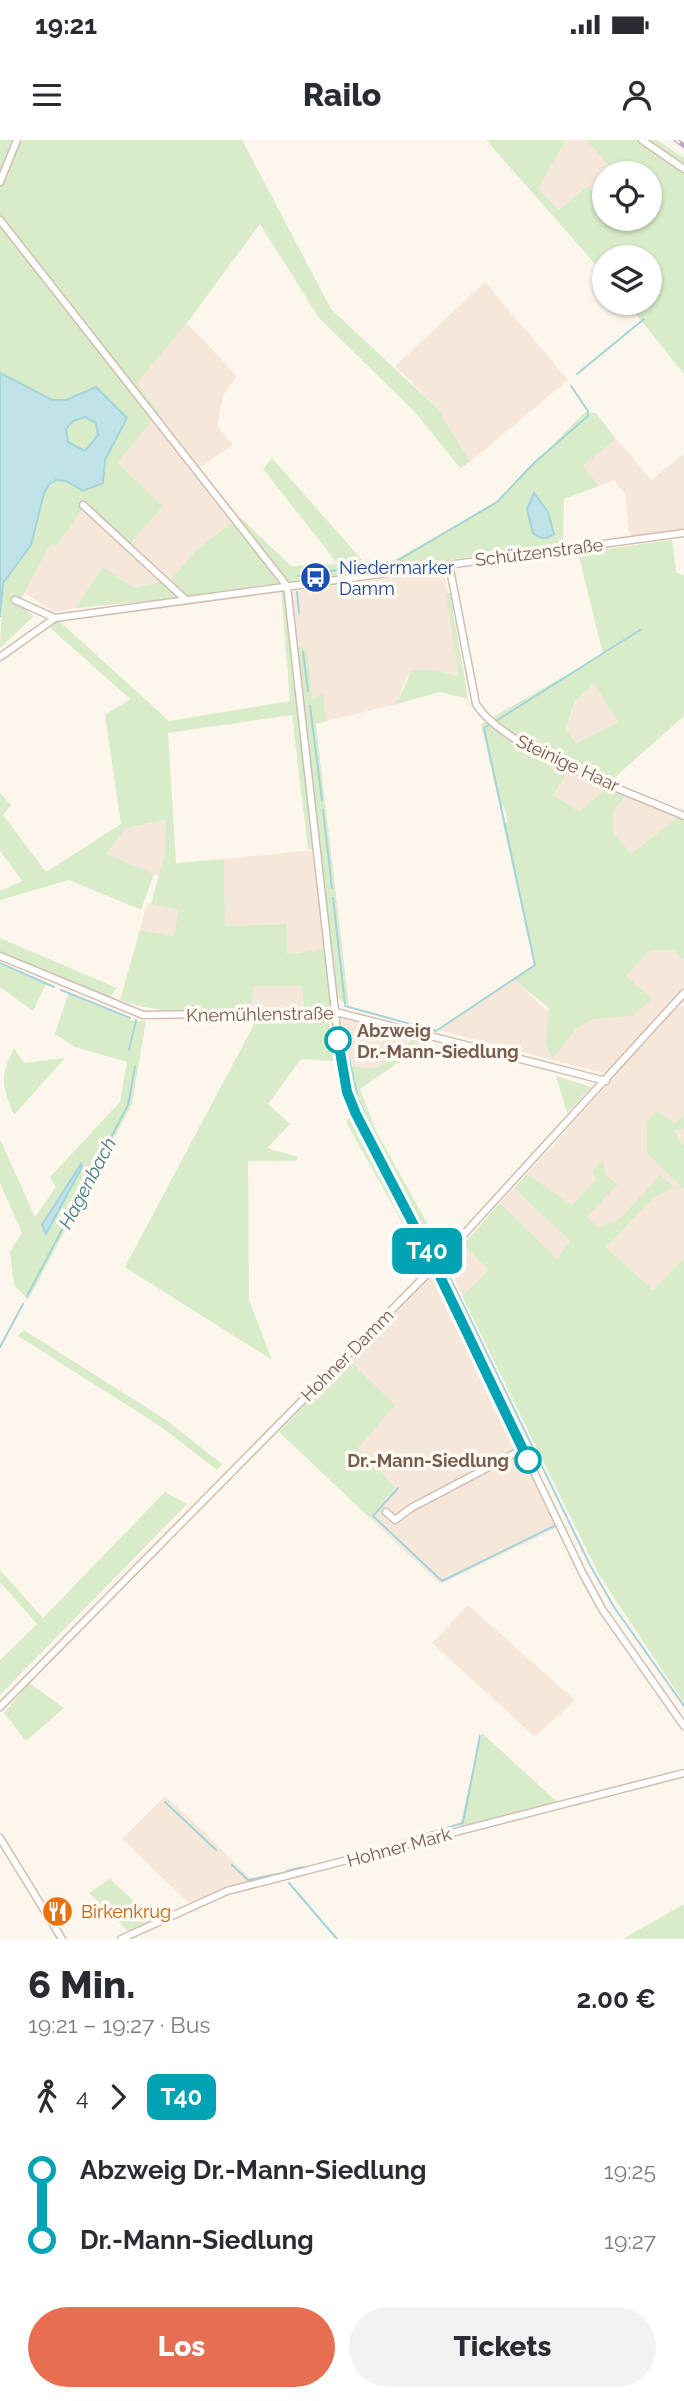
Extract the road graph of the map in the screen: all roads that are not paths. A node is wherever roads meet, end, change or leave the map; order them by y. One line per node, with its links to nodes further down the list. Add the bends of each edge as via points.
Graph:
1 (17, 140): 4 (street)
2 (642, 140): 3 (street)
3 (684, 169)
4 (0, 182)
5 (0, 220): 9 (street)
6 (83, 505): 11 (street)
7 (684, 533): 8 (street, Schützenstraße)
8 (449, 564): 9 (street, Schützenstraße); 14 (street, Steinige Haar, via 476,704 483,715 525,746)
9 (287, 586): 11 (street, Schützenstraße); 17 (street)
10 (15, 600): 12 (street)
11 (186, 600): 12 (street, Schützenstraße)
12 (55, 618): 13 (street, Schützenstraße)
13 (0, 657)
14 (684, 816)
15 (0, 956): 17 (street, Knemühlenstraße, via 143,1015)
16 (683, 997): 18 (street, Hohner Damm)
17 (335, 1012): 18 (street, Knemühlenstraße); 19 (street, via 347,1092)
18 (606, 1081): 19 (street, Hohner Damm)
19 (435, 1266): 20 (street); 22 (street, Hohner Damm)
20 (523, 1449): 21 (street, via 396,1520); 23 (street, via 602,1609)
21 (386, 1512)
22 (0, 1707)
23 (684, 1726)
24 (684, 1773): 27 (street, Hohner Mark, via 227,1891)
25 (0, 1838): 26 (street)
26 (62, 1939)
27 (121, 1939)

